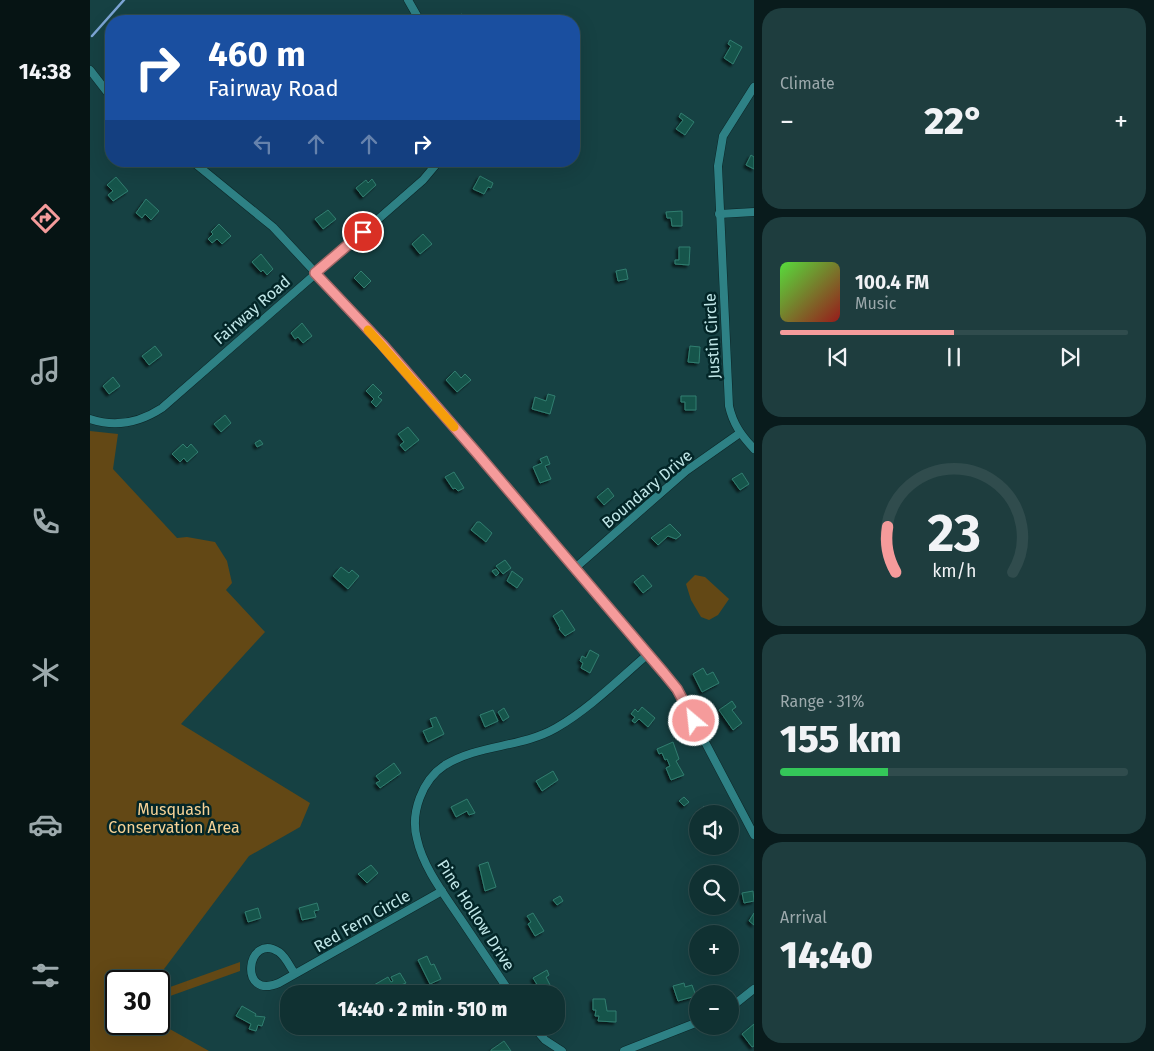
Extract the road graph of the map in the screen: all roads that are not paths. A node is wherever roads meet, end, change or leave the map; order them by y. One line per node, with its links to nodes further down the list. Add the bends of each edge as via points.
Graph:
1 (408, 0): 2 (street)
2 (417, 15)
3 (90, 70): 5 (street)
4 (754, 87): 9 (street, Justin Circle, via 728,126 720,145)
5 (105, 89)
6 (199, 167): 10 (street, via 273,226)
7 (434, 167): 10 (street, Fairway Road)
8 (754, 212): 9 (street)
9 (719, 214): 12 (street, Justin Circle, via 729,406 732,421)
10 (315, 273): 11 (street, Fairway Road, via 153,413 125,423); 14 (street, via 382,344)
11 (90, 419)
12 (740, 433): 13 (street, Justin Circle); 14 (street, Boundary Drive, via 686,471)
13 (754, 449)
14 (574, 569): 15 (street)
15 (647, 655): 16 (street, via 677,689); 17 (street, Pine Hollow Drive, via 556,728 471,753 443,766 436,773 420,799 415,829 423,858)
16 (754, 835)
17 (442, 891): 18 (street, Red Fern Circle); 19 (street, Pine Hollow Drive)
18 (295, 974): 18 (street, Red Fern Circle, via 273,986 266,986 255,981 250,963 262,950 274,949)
19 (504, 985)
20 (754, 989): 21 (street)
21 (739, 1001)
22 (689, 1026): 25 (street)
23 (541, 1035): 24 (street)
24 (562, 1051)
25 (624, 1051)

